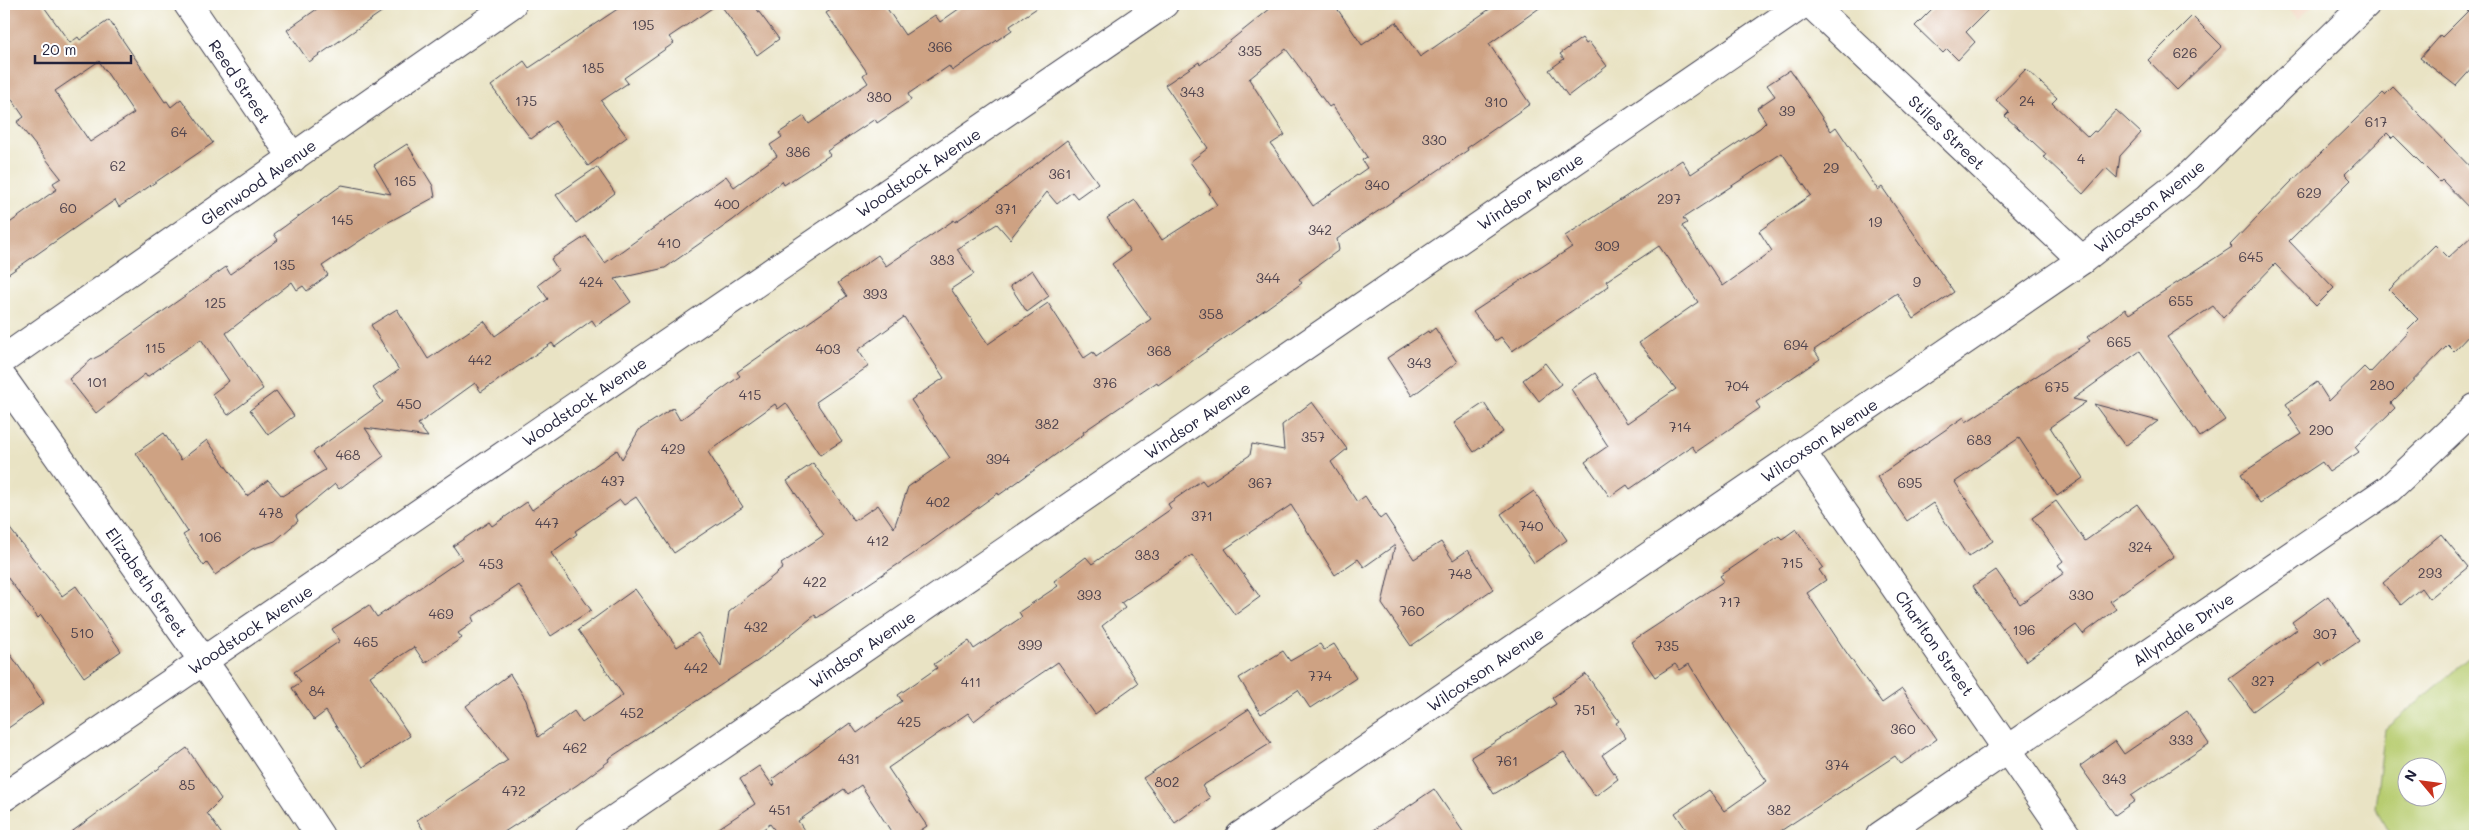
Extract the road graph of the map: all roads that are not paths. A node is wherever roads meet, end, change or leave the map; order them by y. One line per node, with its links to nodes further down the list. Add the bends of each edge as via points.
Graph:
1 (188, 4): 7 (street, Reed Street)
2 (512, 4): 7 (street, Glenwood Avenue)
3 (1164, 4): 13 (street, Woodstock Avenue)
4 (1803, 4): 17 (street, Windsor Avenue)
5 (1812, 4): 8 (street, Stiles Street)
6 (2366, 4): 8 (street, Wilcoxson Avenue, via 2188,177)
7 (293, 158): 9 (street, Glenwood Avenue)
8 (2082, 260): 12 (street, Wilcoxson Avenue)
9 (4, 359)
10 (4, 380): 13 (street, Elizabeth Street)
11 (2475, 408): 14 (street, Allyndale Drive, via 2389,490)
12 (1801, 451): 14 (street, Charlton Street); 18 (street, Wilcoxson Avenue)
13 (203, 661): 15 (street, Woodstock Avenue); 16 (street, Elizabeth Street)
14 (2008, 748): 19 (street, Allyndale Drive); 20 (street, Charlton Street)
15 (4, 797)
16 (320, 836)
17 (590, 836)
18 (1240, 836)
19 (1880, 836)
20 (2067, 836)

